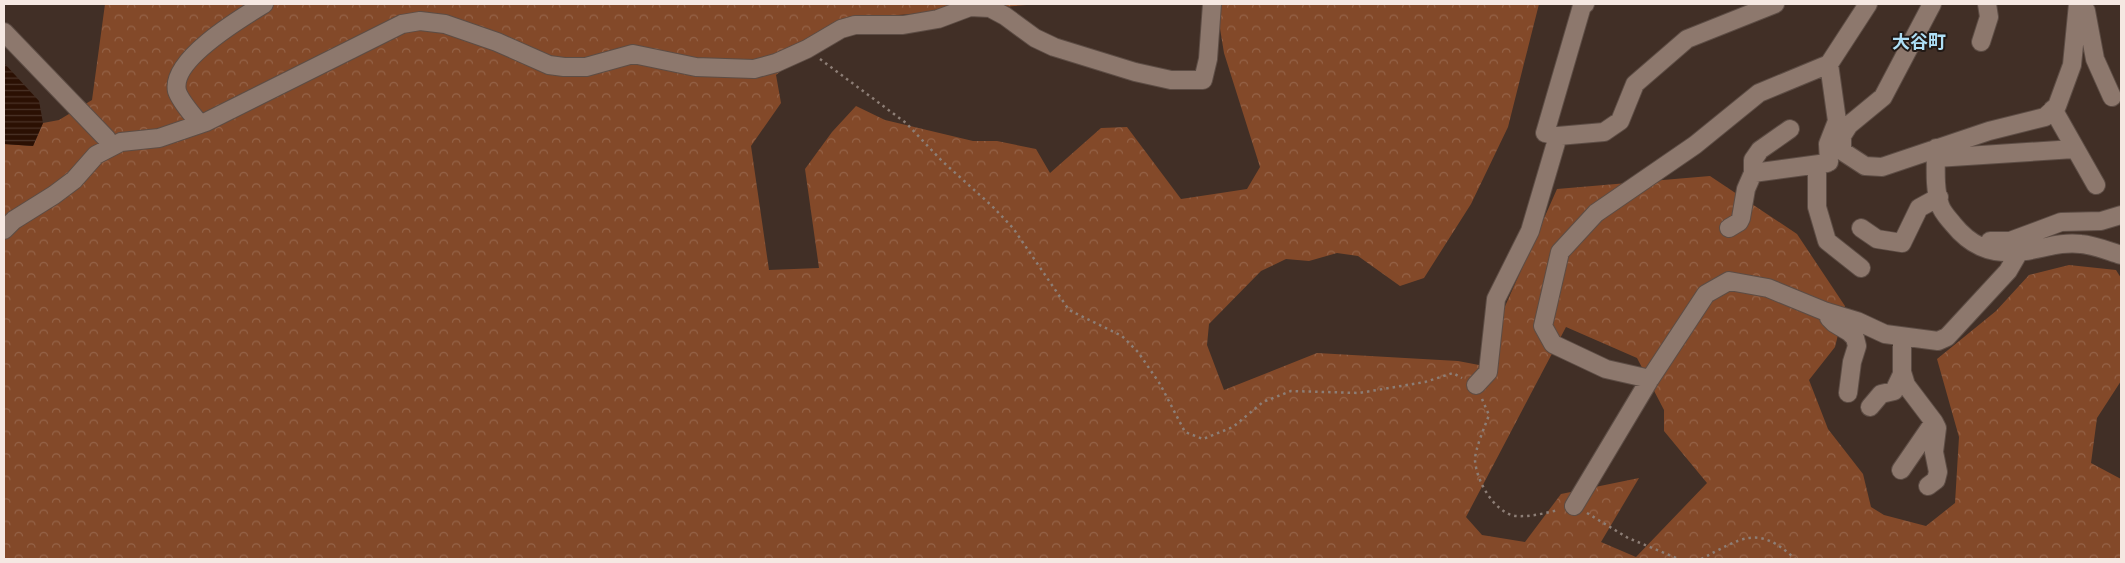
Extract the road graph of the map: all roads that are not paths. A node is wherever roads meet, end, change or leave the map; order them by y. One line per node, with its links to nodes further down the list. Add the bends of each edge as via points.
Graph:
1 (264, 4): 14 (street, via 192,55 177,77 177,92)
2 (1212, 4): 14 (street, via 1203,80 1171,80 1054,47 990,8 970,7 938,19 903,24 841,28 807,49 754,69 696,67 633,54 586,66 549,65 445,24 420,21 402,24)
3 (1585, 4): 16 (street, via 1545,133)
4 (1775, 4): 16 (street, via 1687,38 1635,84 1620,121 1604,132)
5 (1868, 4): 11 (street)
6 (1932, 4): 20 (street, via 1883,97 1849,125 1842,136 1842,151)
7 (1987, 4): 10 (street, via 1989,17)
8 (2080, 4): 12 (street, via 2086,11 2095,59); 13 (street, via 2072,65)
9 (4, 32): 17 (street)
10 (1981, 42)
11 (1829, 64): 21 (street, via 1837,121); 37 (street, via 1759,93 1695,145 1596,213 1560,252 1543,326 1553,344 1606,369)
12 (2112, 97)
13 (2053, 109): 18 (street); 19 (street, via 2045,117 1989,131)
14 (199, 123): 29 (street, via 160,138 121,142 96,154 74,180)
15 (1790, 129): 22 (street, via 1757,154 1753,160)
16 (1558, 136): 38 (street, via 1530,231 1496,298 1488,372)
17 (107, 139)
18 (2074, 149): 19 (street); 23 (street)
19 (1936, 153): 20 (street, via 1882,167 1865,166); 24 (street)
20 (1848, 155): 21 (street)
21 (1823, 164): 22 (street); 33 (street, via 1817,207 1827,242)
22 (1753, 173): 27 (street, via 1739,222)
23 (2096, 185)
24 (1939, 197): 28 (street, via 1919,208 1902,243 1877,239); 30 (street, via 1940,206 1962,235)
25 (2121, 215): 30 (street, via 2101,221 2061,222 2010,241)
26 (2037, 220): 30 (street)
27 (1729, 228)
28 (1861, 228)
29 (4, 230)
30 (1982, 243): 31 (street, via 1988,251)
31 (2019, 252): 32 (street, via 2057,243 2081,244); 35 (street, via 2008,271 1947,337 1938,341)
32 (2121, 255)
33 (1861, 268)
34 (1824, 312): 35 (street); 37 (street, via 1768,288 1728,281 1706,294); 39 (street, via 1855,338 1857,346)
35 (1902, 337): 36 (street)
36 (1902, 374): 40 (street, via 1894,391 1881,394); 41 (street, via 1906,385)
37 (1650, 379): 44 (street)
38 (1476, 385)
39 (1848, 393)
40 (1870, 407)
41 (1934, 422): 42 (street); 43 (street, via 1937,428 1934,452 1938,472 1936,480)
42 (1901, 470)
43 (1928, 486)
44 (1574, 506)

